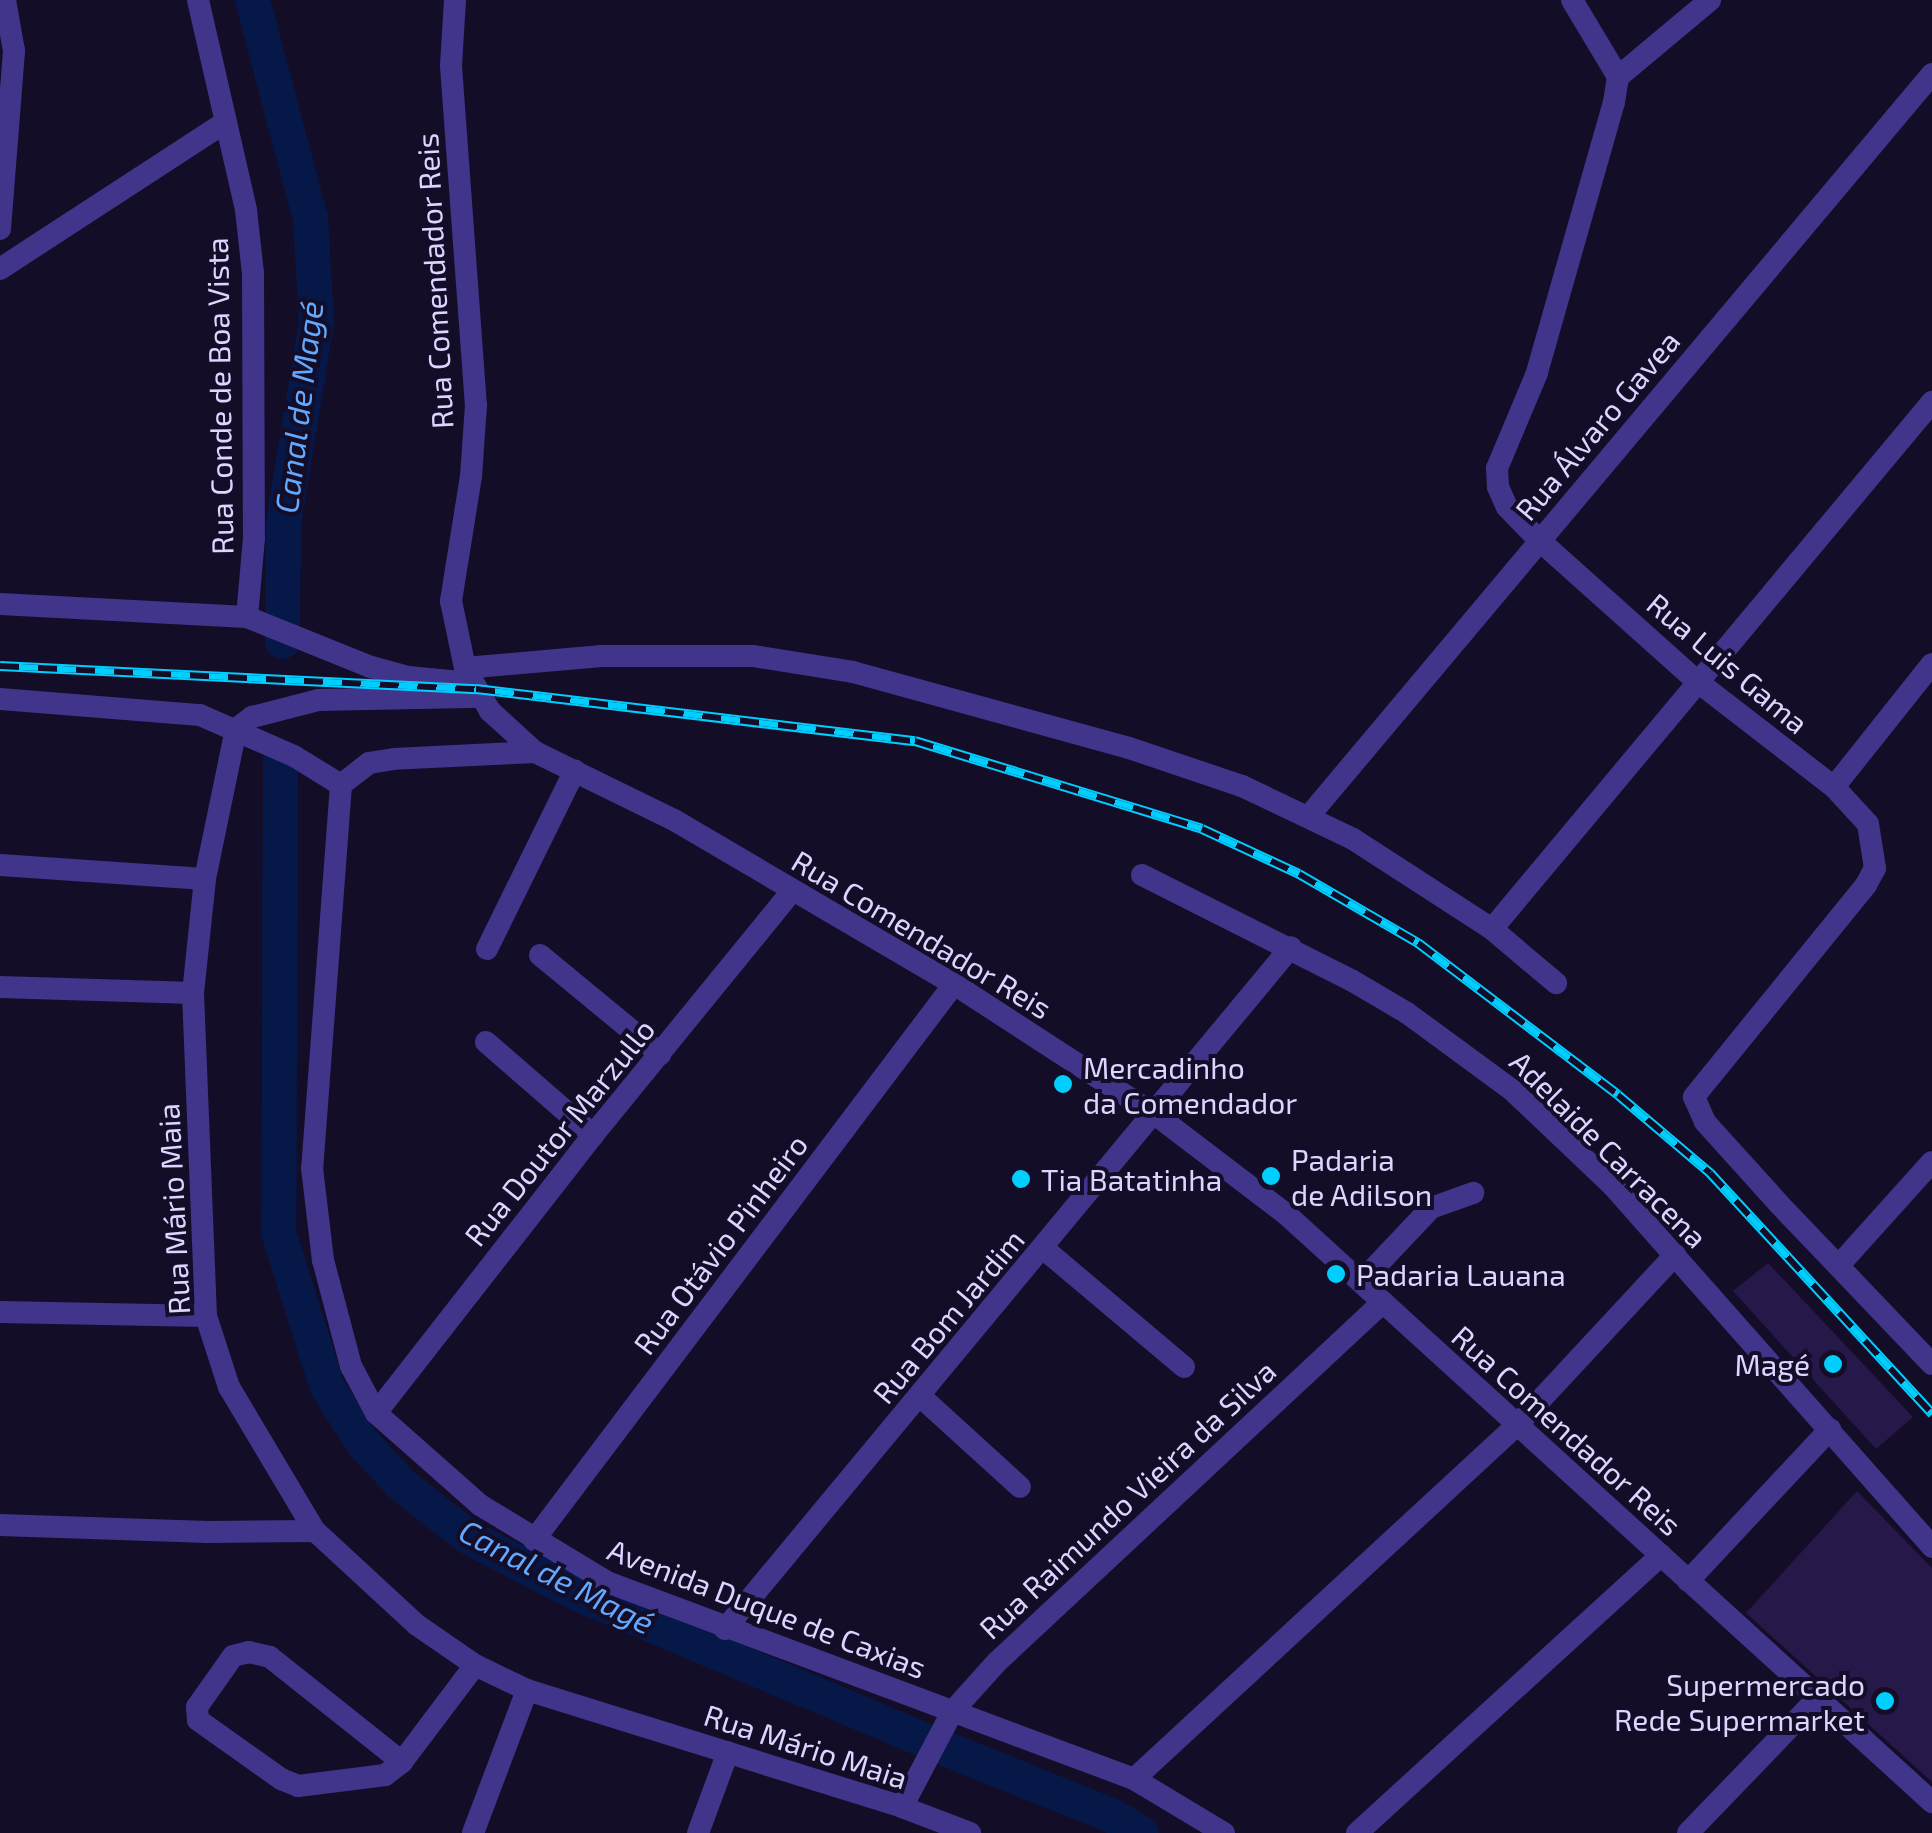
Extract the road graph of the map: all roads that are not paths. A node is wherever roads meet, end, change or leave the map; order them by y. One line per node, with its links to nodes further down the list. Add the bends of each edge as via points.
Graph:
1 (5, 0): 9 (street, via 14,51)
2 (198, 0): 8 (street, Rua Conde de Boa Vista)
3 (456, 0): 16 (street, Rua Comendador Reis, via 451,66 476,405 451,601)
4 (1572, 0): 7 (street)
5 (1710, 0): 7 (street)
6 (1932, 74): 12 (street, Rua Álvaro Gavea)
7 (1618, 76): 12 (street, Rua Luis Gama, via 1537,374 1497,468 1507,508)
8 (224, 123): 10 (street); 14 (street, Rua Conde de Boa Vista, via 246,210 253,273 254,538)
9 (0, 228)
10 (0, 269)
11 (1932, 402): 17 (street)
12 (1538, 540): 17 (street, Rua Luis Gama); 24 (street, Rua Álvaro Gavea)
13 (0, 604): 14 (street)
14 (247, 617): 16 (street, via 408,678)
15 (1932, 664): 23 (street)
16 (472, 682): 19 (street, via 318,700 252,716); 20 (street, Rua Comendador Reis, via 507,730); 24 (street, via 535,659 753,656 852,672 1192,767)
17 (1698, 682): 23 (street, Rua Luis Gama); 29 (street)
18 (0, 700): 19 (street, via 169,710)
19 (236, 729): 22 (street); 27 (street, Rua Mário Maia)
20 (535, 752): 21 (street, Rua Comendador Reis); 22 (street, via 394,759 369,764)
21 (574, 770): 28 (street, Rua Comendador Reis); 31 (street)
22 (340, 785): 53 (street, Avenida Duque de Caxias, via 312,1168 323,1260 352,1366)
23 (1834, 787): 45 (street, Rua Luis Gama, via 1868,824 1875,868 1694,1096 1705,1122)
24 (1309, 816): 29 (street)
25 (0, 864): 27 (street)
26 (1142, 875): 30 (street, Adelaide Carracena)
27 (205, 879): 36 (street, Rua Mário Maia)
28 (792, 891): 34 (street, Rua Comendador Reis); 38 (street, Rua Doutor Marzullo)
29 (1492, 929): 33 (street)
30 (1291, 946): 39 (street, Rua Bom Jardim); 44 (street, Adelaide Carracena, via 1408,1013 1512,1090)
31 (487, 949)
32 (540, 955): 38 (street)
33 (1556, 983)
34 (954, 984): 39 (street, Rua Comendador Reis); 59 (street, Rua Otávio Pinheiro)
35 (0, 987): 36 (street)
36 (193, 994): 49 (street, Rua Mário Maia)
37 (486, 1042): 40 (street)
38 (660, 1054): 40 (street, Rua Doutor Marzullo)
39 (1156, 1115): 43 (street, Rua Bom Jardim); 46 (street, Rua Comendador Reis, via 1286,1214)
40 (593, 1135): 53 (street, Rua Doutor Marzullo)
41 (1932, 1162): 45 (street)
42 (1473, 1193): 46 (street, via 1431,1208)
43 (1044, 1249): 51 (street); 52 (street, Rua Bom Jardim)
44 (1675, 1254): 54 (street); 55 (street, Adelaide Carracena)
45 (1840, 1264): 50 (street, Rua Luis Gama)
46 (1361, 1282): 47 (street, Rua Comendador Reis)
47 (1383, 1302): 54 (street, Rua Comendador Reis); 67 (street, Rua Raimundo Vieira da Silva, via 1039,1621)
48 (0, 1312): 49 (street)
49 (206, 1316): 58 (street, Rua Mário Maia, via 229,1387)
50 (1932, 1364)
51 (1184, 1368)
52 (920, 1396): 56 (street); 63 (street, Rua Bom Jardim)
53 (376, 1413): 59 (street, Avenida Duque de Caxias, via 480,1505)
54 (1518, 1424): 61 (street, Rua Comendador Reis); 70 (street)
55 (1830, 1429): 60 (street, Adelaide Carracena); 62 (street)
56 (1020, 1486)
57 (0, 1525): 58 (street)
58 (315, 1530): 64 (street, Rua Mário Maia, via 417,1624)
59 (534, 1540): 63 (street, Avenida Duque de Caxias, via 607,1582)
60 (1932, 1547)
61 (1661, 1556): 62 (street, Rua Comendador Reis); 77 (street)
62 (1688, 1580): 66 (street, Rua Comendador Reis)
63 (725, 1629): 67 (street, Avenida Duque de Caxias)
64 (474, 1666): 65 (street, Rua Mário Maia); 69 (street)
65 (527, 1690): 68 (street, Rua Mário Maia); 73 (street)
66 (1817, 1699): 71 (street, Rua Comendador Reis); 78 (street)
67 (952, 1712): 70 (street, Avenida Duque de Caxias); 72 (street, Rua Raimundo Vieira da Silva)
68 (728, 1752): 72 (street, Rua Mário Maia); 74 (street)
69 (402, 1762): 69 (street, via 385,1775 298,1786 198,1720 197,1707 233,1656 270,1657)
70 (1134, 1779): 76 (street, Avenida Duque de Caxias)
71 (1932, 1802)
72 (902, 1807): 75 (street, Rua Mário Maia)
73 (473, 1833)
74 (698, 1833)
75 (970, 1833)
76 (1224, 1833)
77 (1357, 1833)
78 (1688, 1833)

